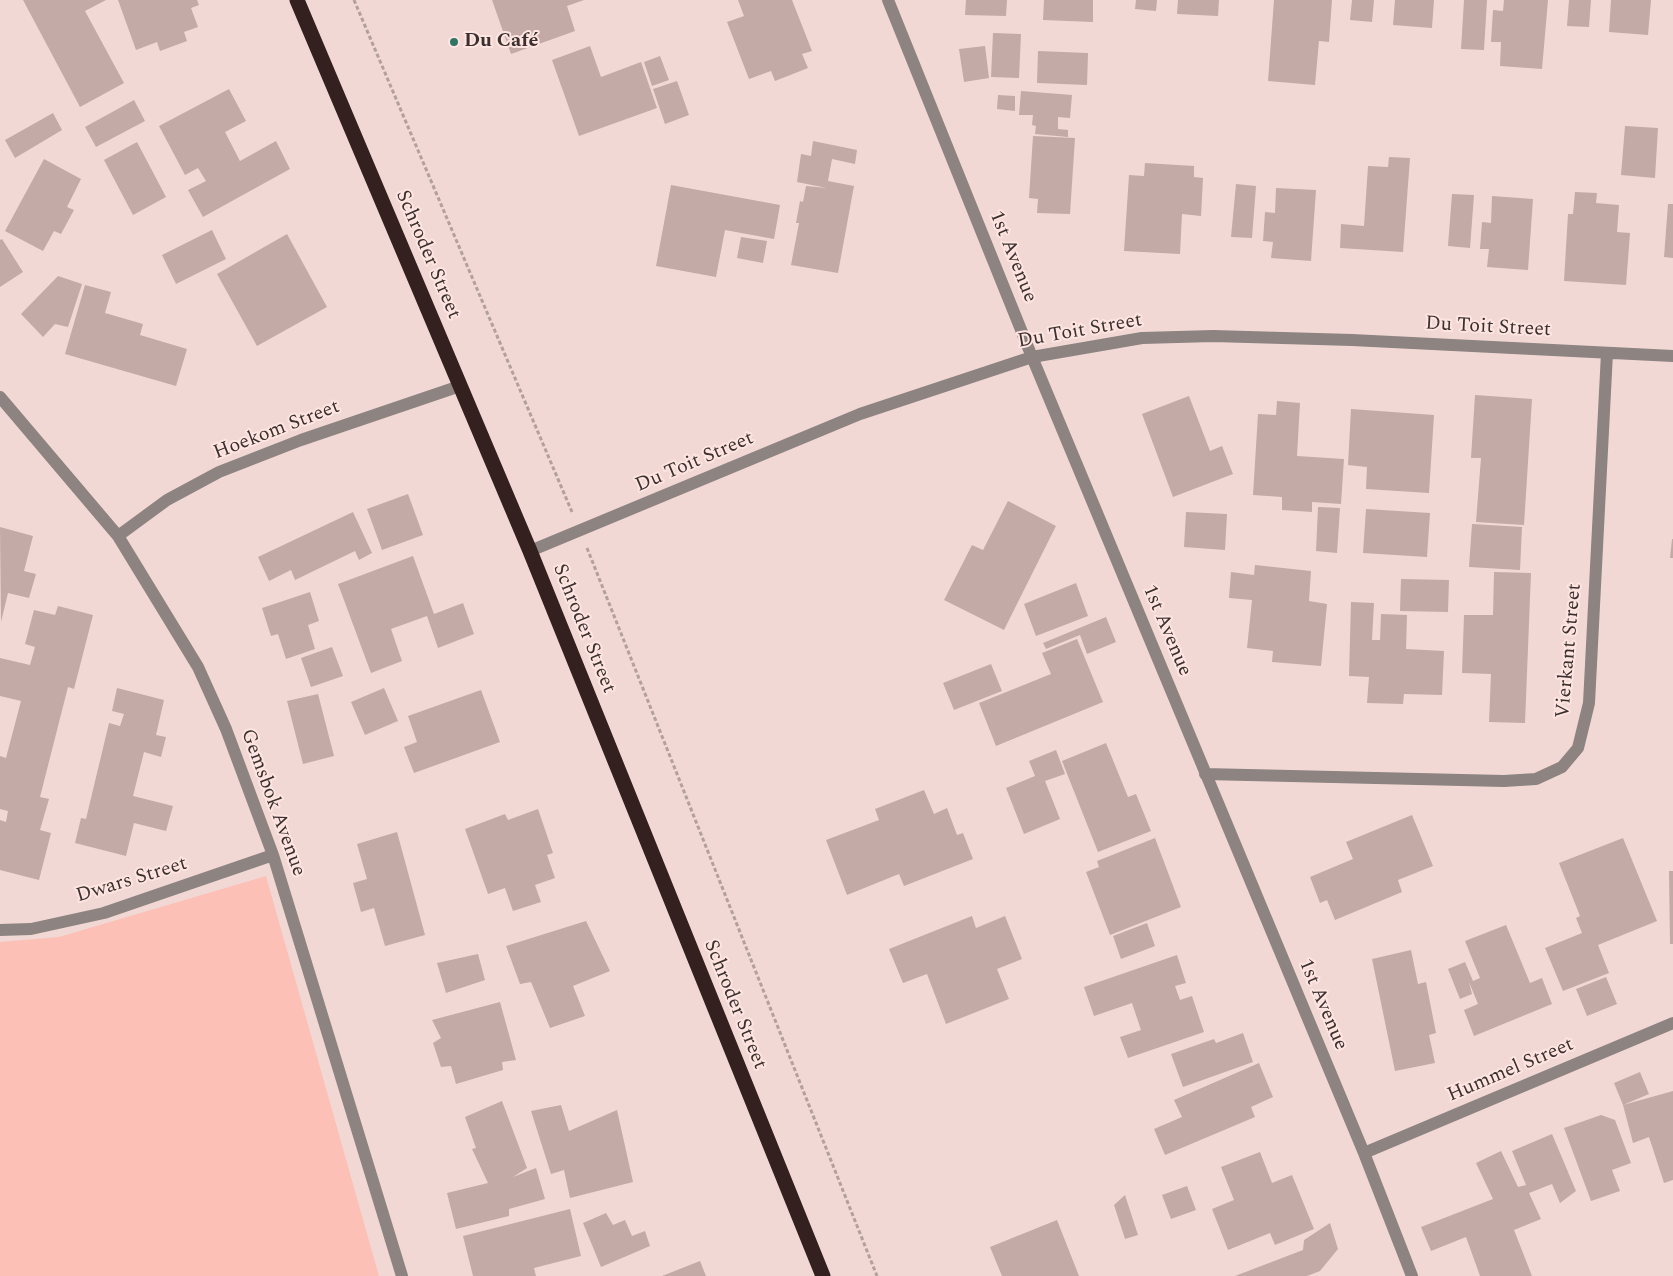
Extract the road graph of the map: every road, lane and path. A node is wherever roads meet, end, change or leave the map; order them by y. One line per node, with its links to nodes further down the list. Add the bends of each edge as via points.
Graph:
1 (297, 0): 7 (highway, Schroder Street)
2 (354, 0): 9 (path)
3 (888, 0): 6 (street, 1st Avenue)
4 (1607, 353): 5 (street, Du Toit Street); 6 (street, Du Toit Street, via 1213,336 1142,338); 12 (street, Vierkant Street, via 1589,703 1578,748 1562,767 1536,780 1504,781)
5 (1673, 356)
6 (1032, 357): 9 (street, Du Toit Street, via 860,414); 12 (street, 1st Avenue)
7 (460, 386): 10 (street, Hoekom Street, via 301,440 219,472 167,500); 11 (highway, Schroder Street)
8 (0, 397): 10 (street, Gemsbok Avenue)
9 (580, 531): 11 (street, Du Toit Street); 19 (path)
10 (118, 536): 13 (street, Gemsbok Avenue, via 198,667 226,729)
11 (530, 551): 18 (highway, Schroder Street)
12 (1206, 774): 16 (street, 1st Avenue)
13 (273, 855): 14 (street, Dwars Street, via 104,913 31,929); 17 (street, Gemsbok Avenue)
14 (0, 930)
15 (1673, 1023): 16 (street, Hummel Street)
16 (1364, 1153): 20 (street, 1st Avenue)
17 (402, 1276)
18 (823, 1276)
19 (877, 1276)
20 (1412, 1276)

